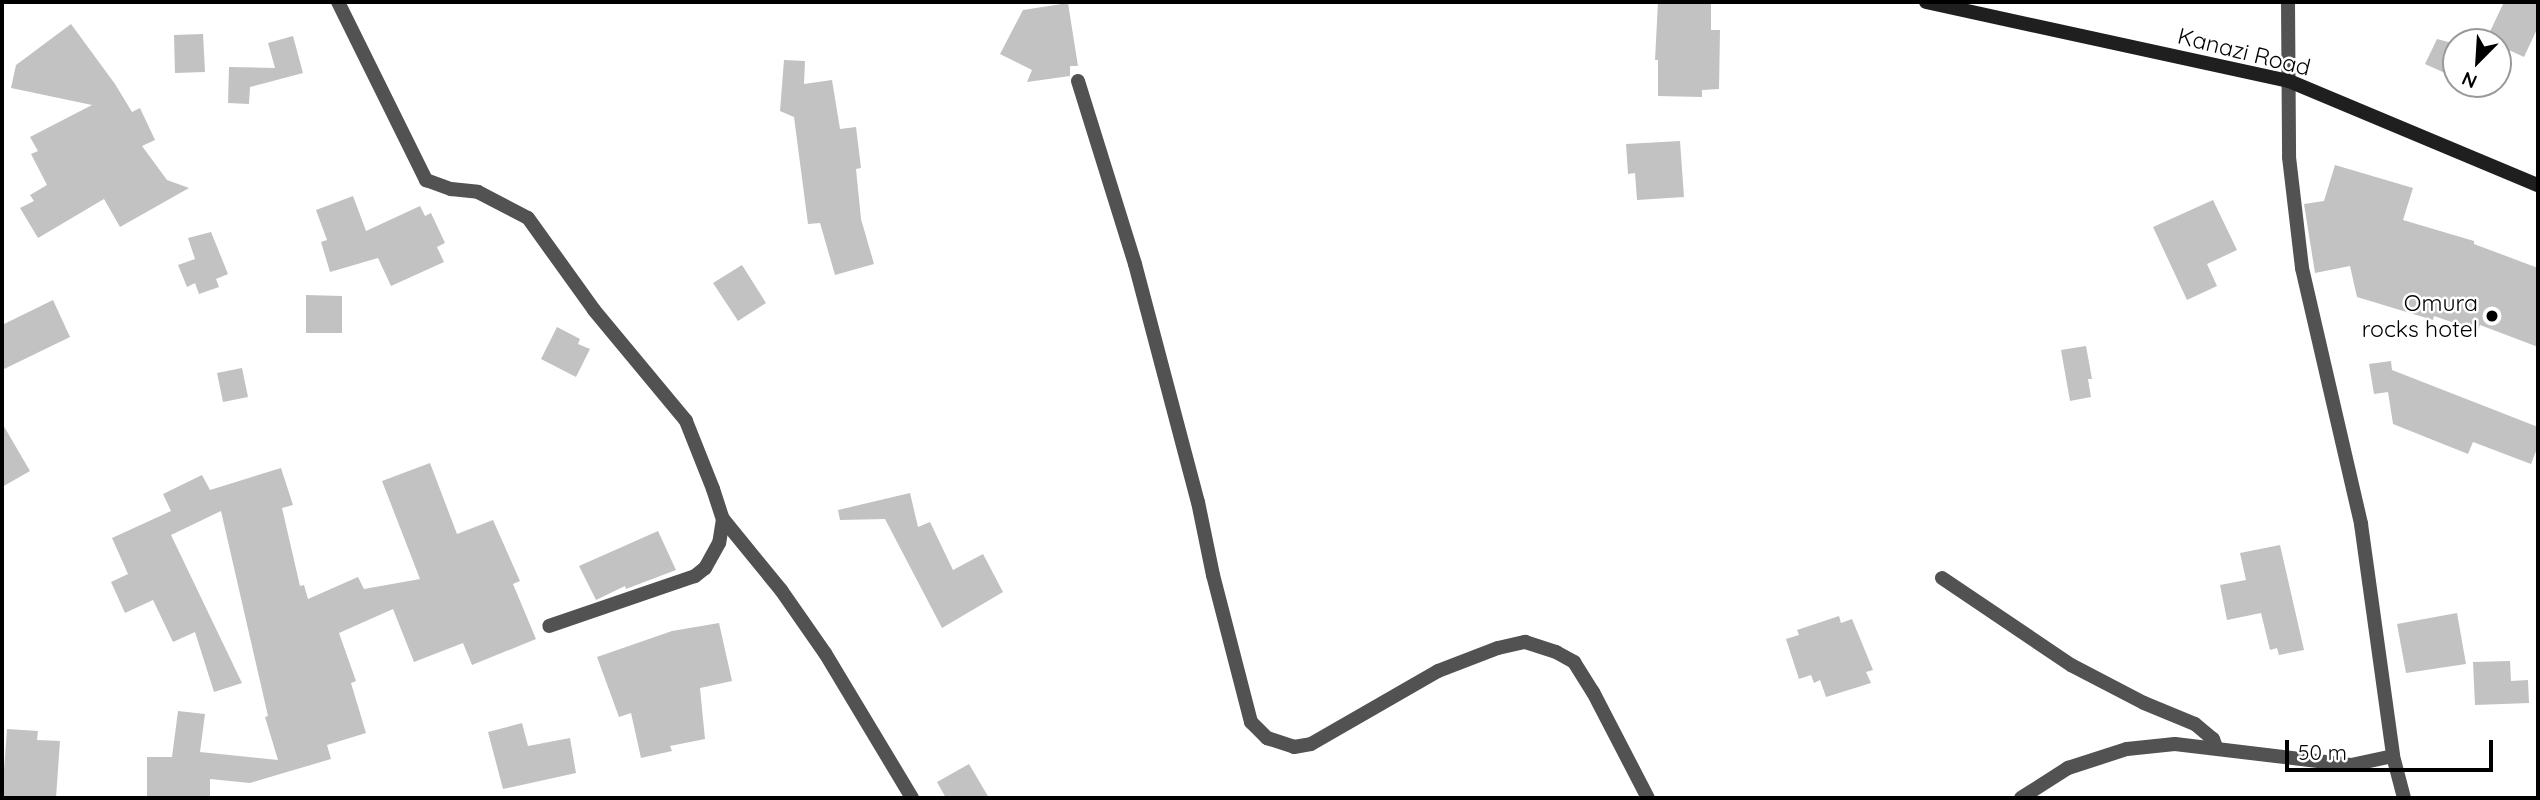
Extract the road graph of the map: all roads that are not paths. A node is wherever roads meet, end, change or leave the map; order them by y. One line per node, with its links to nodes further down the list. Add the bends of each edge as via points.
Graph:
1 (338, 2): 7 (street, via 426,180 478,192 528,218 594,310 685,421)
2 (1926, 2): 5 (main road, Kanazi Road)
3 (2288, 2): 5 (street)
4 (1078, 81): 13 (street, via 1135,264 1251,722 1266,738 1294,747 1311,744 1438,671 1525,642 1574,662)
5 (2289, 81): 6 (main road, Kanazi Road); 11 (street, via 2289,157 2302,268 2361,524)
6 (2538, 185)
7 (723, 519): 9 (street, via 719,543 695,576); 12 (street, via 825,653)
8 (1942, 578): 10 (street, via 2071,665 2195,724)
9 (549, 626)
10 (2216, 747): 11 (street, via 2351,765); 14 (street, via 2175,744 2127,749 2068,768)
11 (2393, 756): 15 (street)
12 (912, 798)
13 (1648, 798)
14 (2021, 798)
15 (2404, 798)

